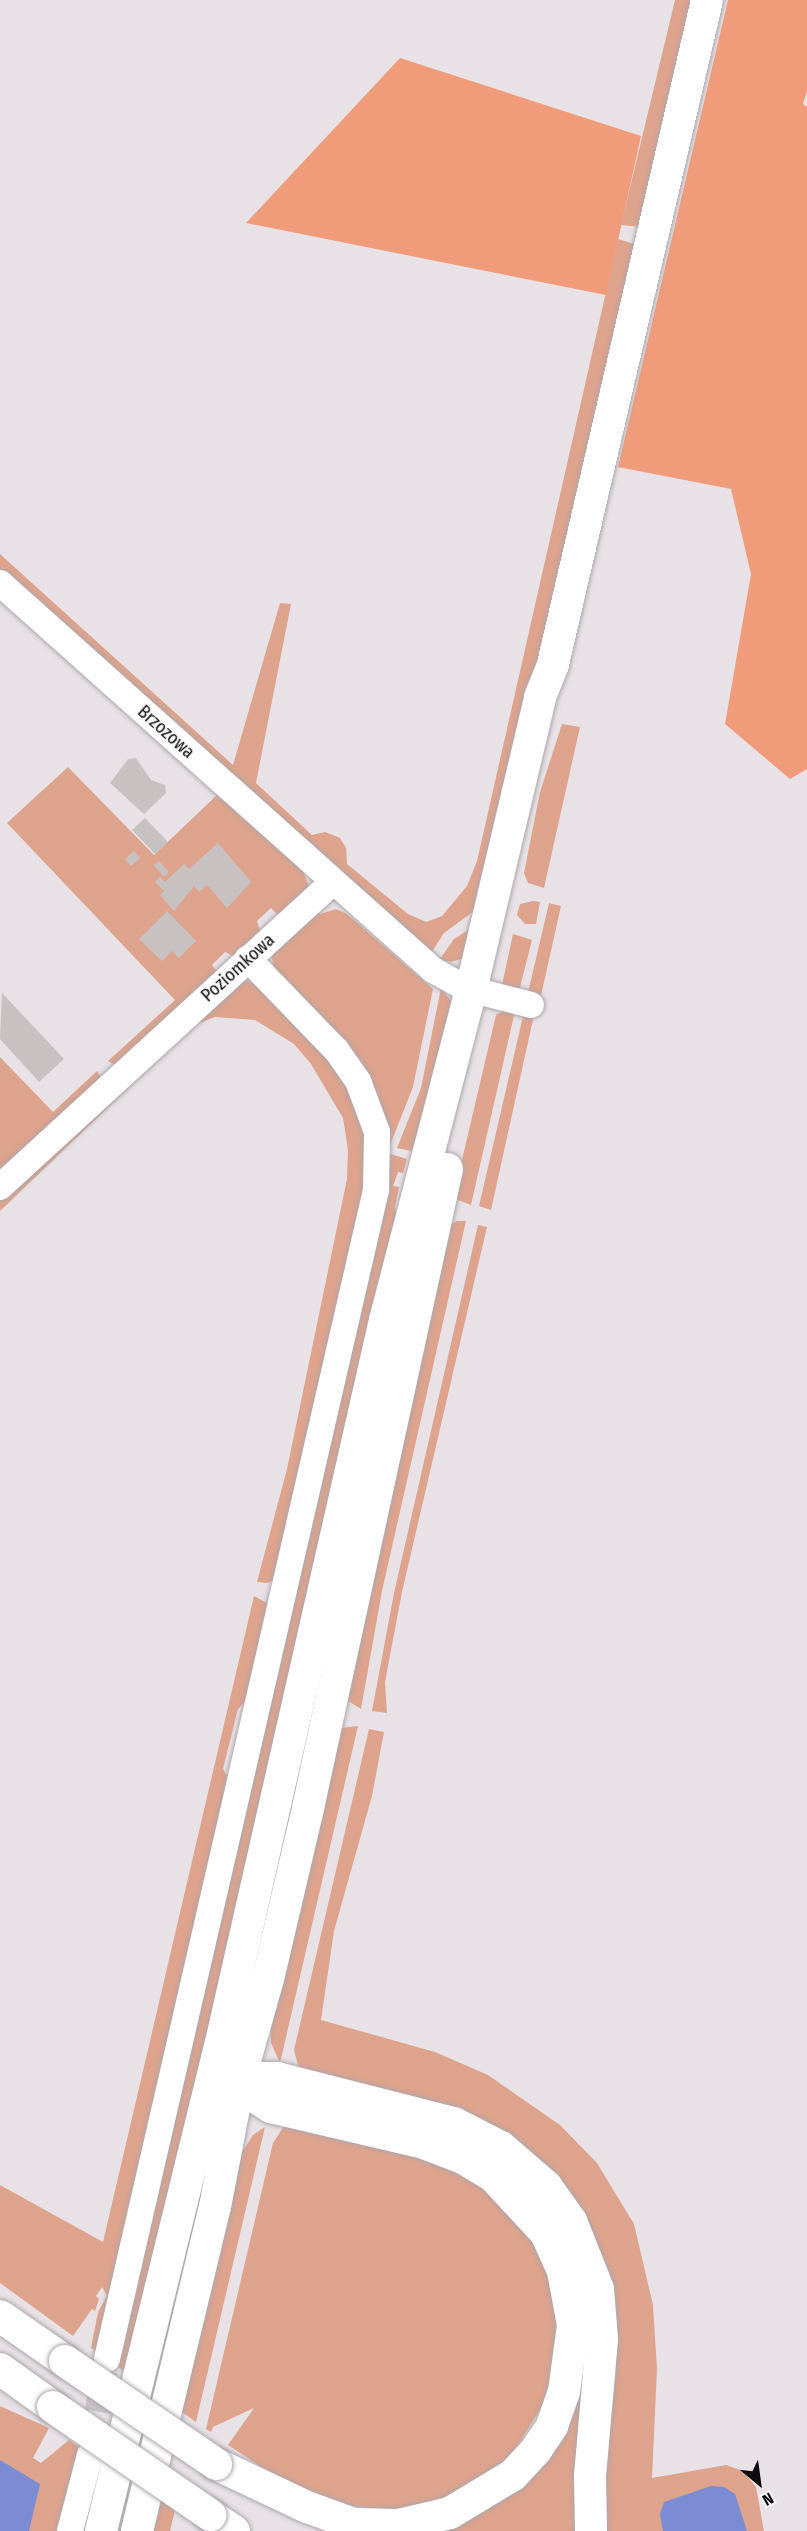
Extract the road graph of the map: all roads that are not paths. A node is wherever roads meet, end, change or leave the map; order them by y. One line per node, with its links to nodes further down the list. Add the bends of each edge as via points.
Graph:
1 (707, 0): 5 (main road, via 553,664 552,699)
2 (0, 583): 3 (street, Brzozowa)
3 (333, 882): 4 (street, Poziomkowa); 5 (street, via 433,970)
4 (248, 959): 7 (street, Poziomkowa); 15 (street, via 336,1050 358,1081 377,1132 376,1190)
5 (480, 993): 6 (street); 8 (main road); 9 (main road, via 385,1320)
6 (531, 1005)
7 (0, 1187)
8 (268, 1978): 10 (main road); 11 (main road, via 260,2036)
9 (222, 2038): 10 (main road); 12 (main road)
10 (238, 2082): 11 (main road); 12 (main road); 13 (main road)
11 (274, 2092): 13 (main road, via 236,2144); 20 (main road, via 424,2143 463,2158 493,2176 535,2217 556,2251 569,2295 573,2325 571,2360 556,2414 536,2450 513,2475 477,2499 425,2520 398,2525 354,2524 307,2507); 26 (main road, via 454,2123 522,2162 571,2220 598,2289 602,2339 590,2477)
12 (204, 2103): 23 (main road)
13 (214, 2207): 24 (main road)
14 (0, 2316): 20 (main road, bridge)
15 (107, 2359)
16 (0, 2369): 18 (main road)
17 (0, 2390): 18 (main road)
18 (53, 2407): 21 (main road, bridge)
19 (90, 2455): 22 (street)
20 (216, 2464): 25 (main road)
21 (222, 2523)
22 (70, 2531)
23 (101, 2531)
24 (137, 2531)
25 (307, 2531)
26 (591, 2531)

